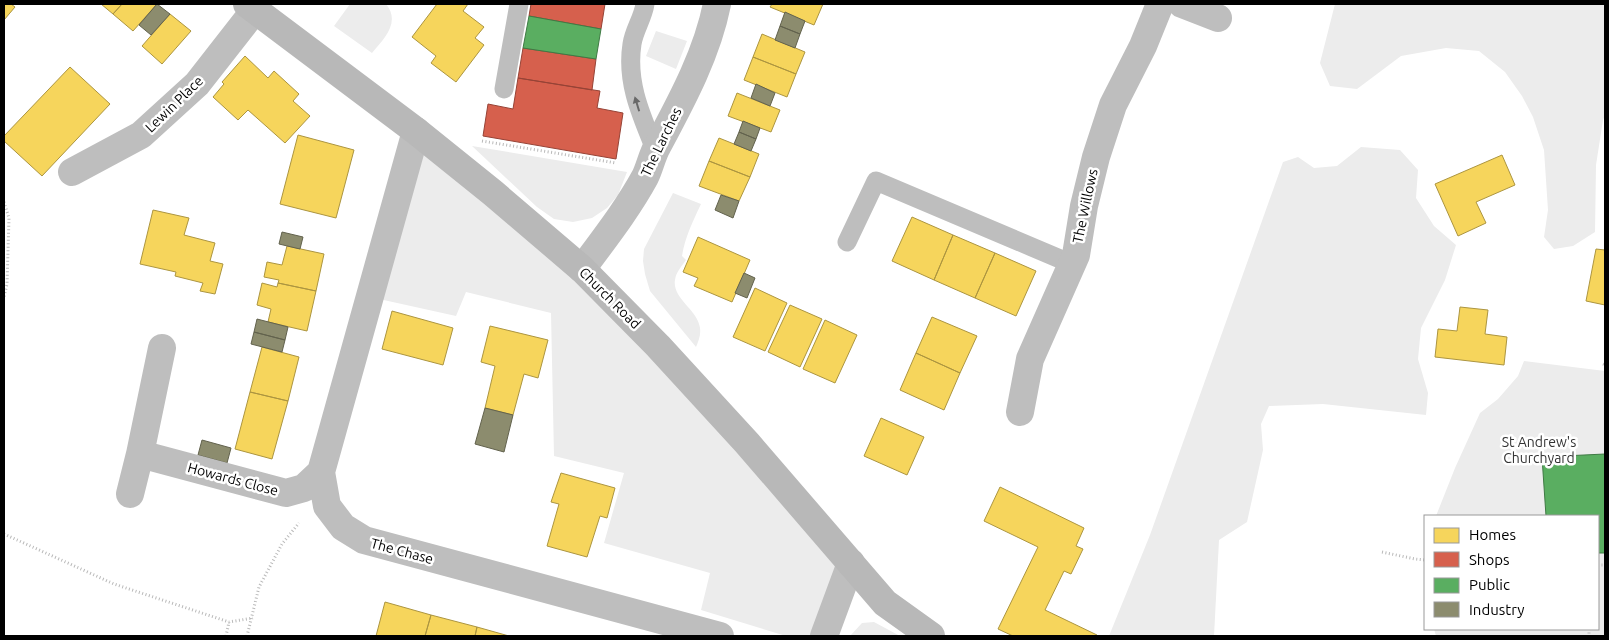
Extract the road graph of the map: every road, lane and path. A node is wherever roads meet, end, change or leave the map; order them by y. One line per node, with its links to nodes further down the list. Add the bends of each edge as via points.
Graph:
1 (518, 4): 8 (lane)
2 (645, 4): 11 (lane, one-way to 2, via 631,74 632,43)
3 (717, 4): 11 (street, The Larches, via 684,96)
4 (1160, 4): 15 (street, The Willows, via 1110,114 1096,157)
5 (1182, 4): 7 (street)
6 (250, 7): 9 (street, Church Road); 12 (street, Lewin Place, via 197,84 141,135)
7 (1218, 18)
8 (504, 89)
9 (416, 131): 10 (street, Church Road); 21 (street, The Chase)
10 (441, 152): 11 (path, via 469,139); 16 (street, Church Road)
11 (652, 159): 16 (street, The Larches, via 627,208)
12 (72, 172)
13 (4, 202): 17 (path, via 9,218)
14 (847, 242): 15 (lane, via 876,181)
15 (1072, 264): 19 (street, The Willows, via 1030,359)
16 (582, 269): 27 (street, Church Road, via 696,387)
17 (4, 297)
18 (162, 348): 20 (street)
19 (1020, 412)
20 (140, 454): 21 (street, Howards Close, via 286,493 304,488); 22 (street)
21 (321, 472): 23 (street, The Chase)
22 (130, 494)
23 (327, 506): 28 (path, via 305,515 282,544 259,587); 32 (street, The Chase, via 343,526 364,540)
24 (4, 534): 29 (path, via 114,584)
25 (1382, 552): 26 (path)
26 (1424, 560)
27 (851, 563): 33 (street); 34 (street, Church Road, via 885,603)
28 (253, 618): 29 (path); 31 (path)
29 (229, 622): 30 (path)
30 (226, 636)
31 (247, 636)
32 (720, 636)
33 (824, 636)
34 (931, 636)

